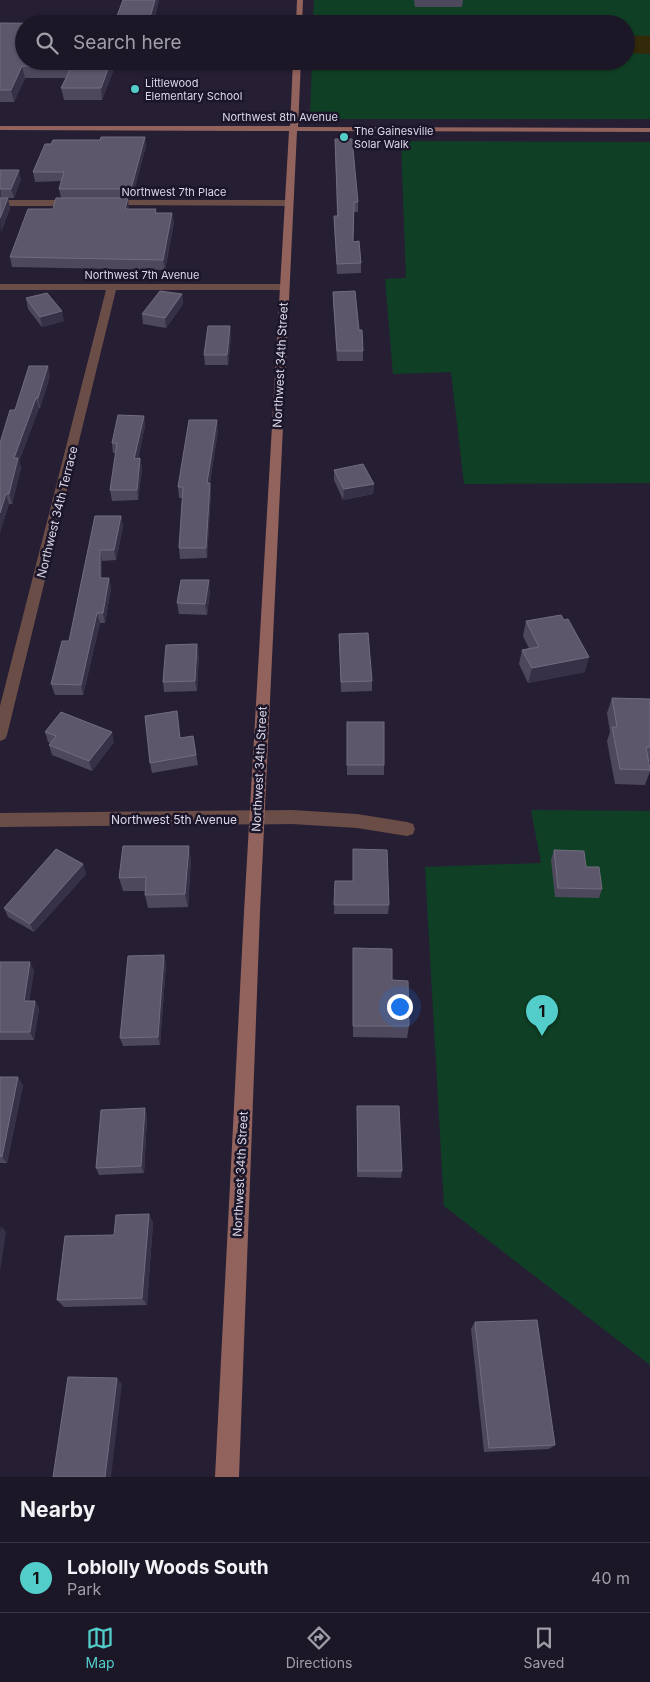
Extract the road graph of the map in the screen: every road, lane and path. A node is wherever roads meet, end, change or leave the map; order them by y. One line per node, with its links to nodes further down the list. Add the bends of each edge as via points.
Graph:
1 (300, 0): 2 (main road)
2 (299, 15)
3 (295, 70): 5 (main road, Northwest 34th Street)
4 (0, 128): 5 (main road, Northwest 8th Avenue)
5 (292, 128): 6 (main road, Northwest 8th Avenue); 10 (main road, Northwest 34th Street)
6 (650, 130)
7 (0, 203): 8 (street)
8 (80, 203)
9 (100, 203): 10 (street, Northwest 7th Place)
10 (288, 204): 13 (main road, Northwest 34th Street)
11 (0, 287): 12 (street, Northwest 7th Avenue)
12 (112, 287): 13 (street, Northwest 7th Avenue); 14 (street, Northwest 34th Terrace)
13 (284, 287): 15 (main road, Northwest 34th Street)
14 (0, 736)
15 (256, 818): 16 (street, Northwest 5th Avenue); 17 (street, Northwest 5th Avenue, via 357,821); 18 (main road, Northwest 34th Street)
16 (0, 820)
17 (407, 829)
18 (226, 1477)

